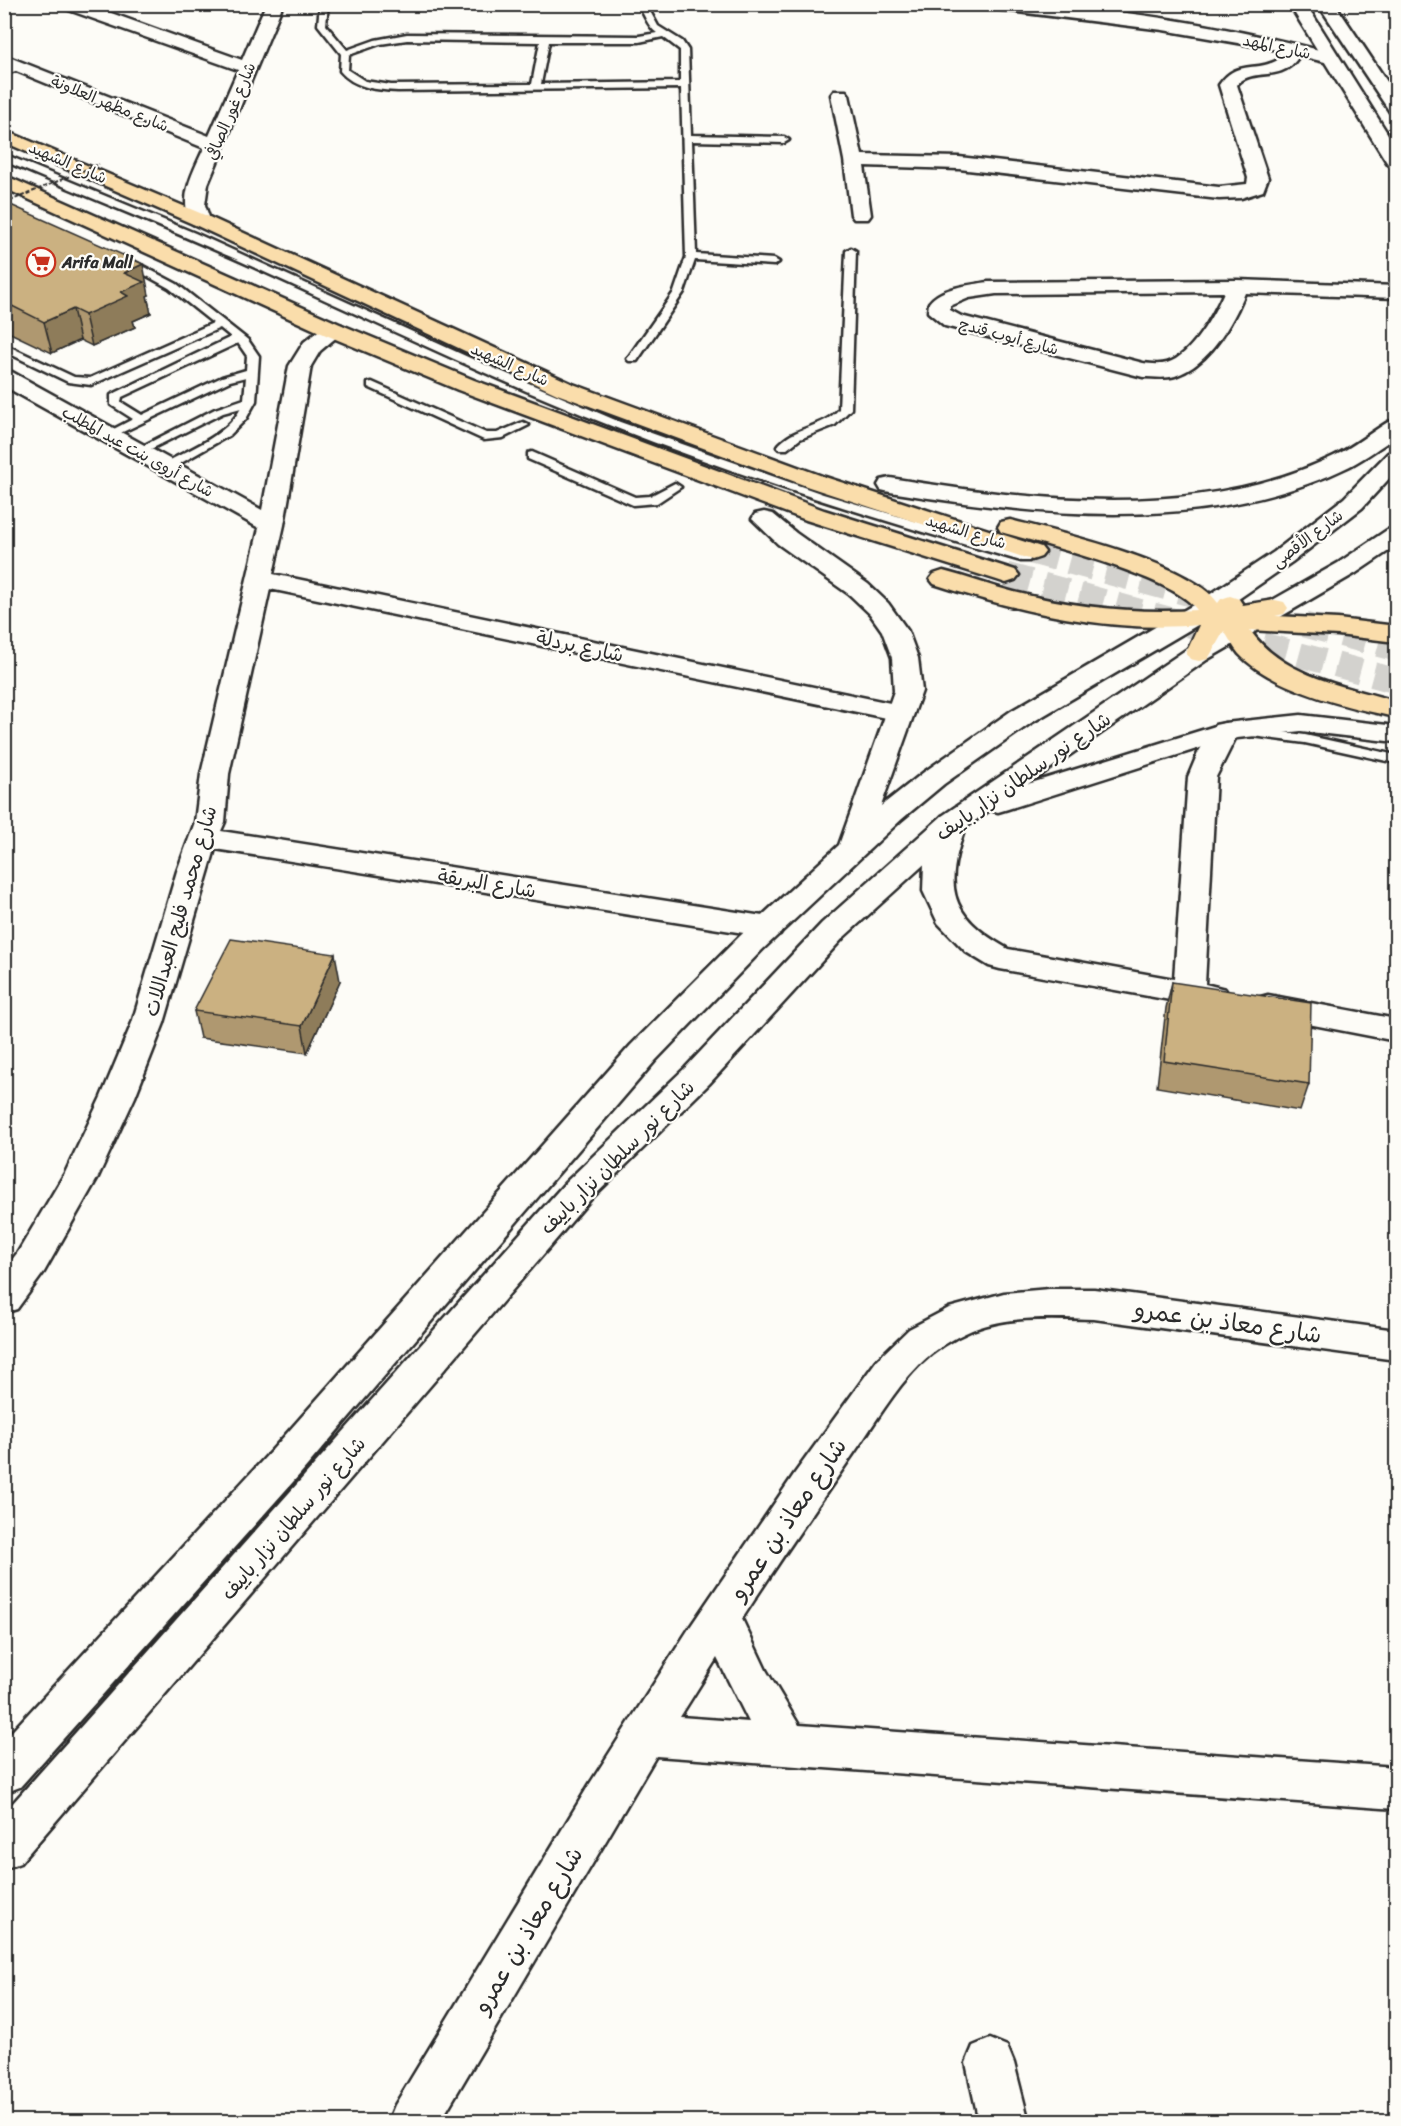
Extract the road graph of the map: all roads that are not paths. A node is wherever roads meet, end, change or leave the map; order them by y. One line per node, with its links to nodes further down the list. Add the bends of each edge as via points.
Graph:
1 (69, 4): 16 (street)
2 (324, 4): 13 (lane, via 322,25)
3 (641, 4): 9 (lane, via 654,27)
4 (994, 4): 10 (street, شارع المهد)
5 (1298, 4): 8 (street)
6 (1326, 4): 20 (street)
7 (275, 5): 16 (street, شارع غور الصافي)
8 (1312, 28): 10 (street, شارع المهد, via 1263,35); 14 (street)
9 (663, 34): 11 (lane, via 625,40); 17 (lane, via 684,50)
10 (1224, 35): 12 (street, شارع المهد)
11 (545, 39): 13 (lane, via 407,37); 18 (lane)
12 (1286, 46): 14 (street, شارع المهد); 26 (street, via 1288,59 1283,65 1242,73 1228,86 1258,178 1256,187 1250,190 1219,193 959,163)
13 (345, 54): 18 (lane, via 347,75 377,86)
14 (1329, 58): 27 (street)
15 (10, 66): 24 (street, شارع مظهر العلاونة)
16 (249, 68): 24 (street, شارع غور الصافي)
17 (685, 85): 18 (lane); 22 (lane)
18 (536, 87)
19 (840, 95): 26 (street)
20 (1396, 108)
21 (4, 135): 31 (highway, شارع الشهيد)
22 (687, 138): 23 (lane); 34 (lane)
23 (784, 140)
24 (216, 146): 31 (street, شارع غور الصافي, via 196,191 195,206)
25 (4, 157): 66 (lane, via 216,246 479,368 619,425)
26 (854, 160): 30 (street)
27 (1396, 161)
28 (4, 163): 66 (lane, via 207,249 467,371 588,421 792,496)
29 (7, 191): 35 (highway, شارع الشهيد)
30 (861, 215)
31 (200, 220): 40 (highway, شارع الشهيد)
32 (109, 252): 37 (lane)
33 (851, 252): 55 (lane, via 845,410 827,426 792,439)
34 (691, 257): 36 (lane); 45 (lane, via 679,292)
35 (176, 259): 37 (lane); 42 (highway, شارع الشهيد)
36 (774, 262)
37 (148, 271): 41 (lane)
38 (1237, 286): 38 (street, شارع أيوب قندح, via 1226,312 1207,339 1188,362 1168,371 1143,370 997,333 953,321 939,312 940,303 954,294 972,290); 39 (street, شارع أيوب قندح)
39 (1396, 292)
40 (416, 321): 55 (highway, via 519,351); 66 (highway, شارع الشهيد, via 544,381)
41 (220, 324): 43 (lane); 44 (lane, via 91,381 72,380)
42 (334, 330): 49 (highway, شارع الشهيد); 64 (street, شارع محمد فليح العبداللات, via 312,347 300,366)
43 (239, 339): 46 (lane, via 251,351); 51 (lane, via 117,395 115,403)
44 (4, 346)
45 (633, 359)
46 (253, 372): 50 (lane); 51 (lane, via 226,379)
47 (4, 377): 54 (street, شارع أروى بنت عبد المطلب)
48 (372, 385): 52 (lane, via 484,436 499,436)
49 (466, 385): 52 (highway, via 495,411); 66 (highway, شارع الشهيد, via 805,511)
50 (250, 401): 56 (lane, via 219,411); 60 (lane, via 230,429)
51 (142, 420): 54 (lane)
52 (523, 425): 62 (highway)
53 (1396, 427): 61 (street, via 1352,456 1314,474 1200,501 1112,508 1038,506)
54 (110, 435): 56 (street, شارع أروى بنت عبد المطلب)
55 (794, 451)
56 (139, 452): 60 (street, شارع أروى بنت عبد المطلب)
57 (532, 456): 62 (lane, via 633,501 653,500)
58 (1396, 458): 68 (street, شارع الأقصى, via 1353,503)
59 (837, 466): 61 (highway)
60 (167, 467): 64 (street, شارع أروى بنت عبد المطلب)
61 (890, 485): 68 (highway, via 1146,569 1192,593)
62 (675, 487): 63 (highway)
63 (764, 519): 68 (highway, via 1024,603 1084,614); 72 (street, via 866,594 883,611 905,650 909,670 908,691)
64 (272, 525): 67 (street, شارع محمد فليح العبداللات)
65 (1396, 534): 68 (street, via 1347,568 1275,608)
66 (1020, 563)
67 (259, 579): 72 (street, شارع بردلة); 77 (street, شارع محمد فليح العبداللات, via 215,774 213,807)
68 (1223, 616): 69 (highway); 70 (highway); 71 (highway, via 1249,649 1292,676); 76 (street, شارع نور سلطان نزار باييف, via 1199,653)
69 (1164, 634): 78 (street, شارع نور سلطان نزار باييف, via 977,746 900,806)
70 (1396, 634)
71 (1396, 709)
72 (900, 713): 78 (street)
73 (1225, 731): 74 (street, via 1301,723); 75 (lane, via 1305,739); 76 (street); 80 (street, via 1202,777)
74 (1396, 734)
75 (1396, 759)
76 (958, 818): 80 (street, via 940,862 938,890 950,918 980,948 1000,958); 89 (street, شارع نور سلطان نزار باييف, via 833,930 697,1076 578,1191)
77 (205, 838): 79 (street, شارع البريقة); 82 (street, شارع محمد فليح العبداللات, via 148,1023 118,1097 81,1177 31,1262)
78 (852, 850): 79 (street, شارع نور سلطان نزار باييف)
79 (769, 927): 87 (street, شارع نور سلطان نزار باييف, via 643,1053 287,1461)
80 (1189, 992): 81 (street)
81 (1396, 1030)
82 (4, 1299)
83 (1396, 1345): 84 (street, شارع معاذ بن عمرو, via 1094,1304 1014,1305 974,1313 919,1341 889,1373)
84 (721, 1618): 85 (street, شارع معاذ بن عمرو); 86 (street, via 740,1666)
85 (645, 1735): 86 (street); 91 (street, شارع معاذ بن عمرو)
86 (787, 1745): 88 (street)
87 (4, 1772)
88 (1396, 1788)
89 (4, 1847)
90 (990, 2063): 92 (street)
91 (412, 2121)
92 (1004, 2121)

